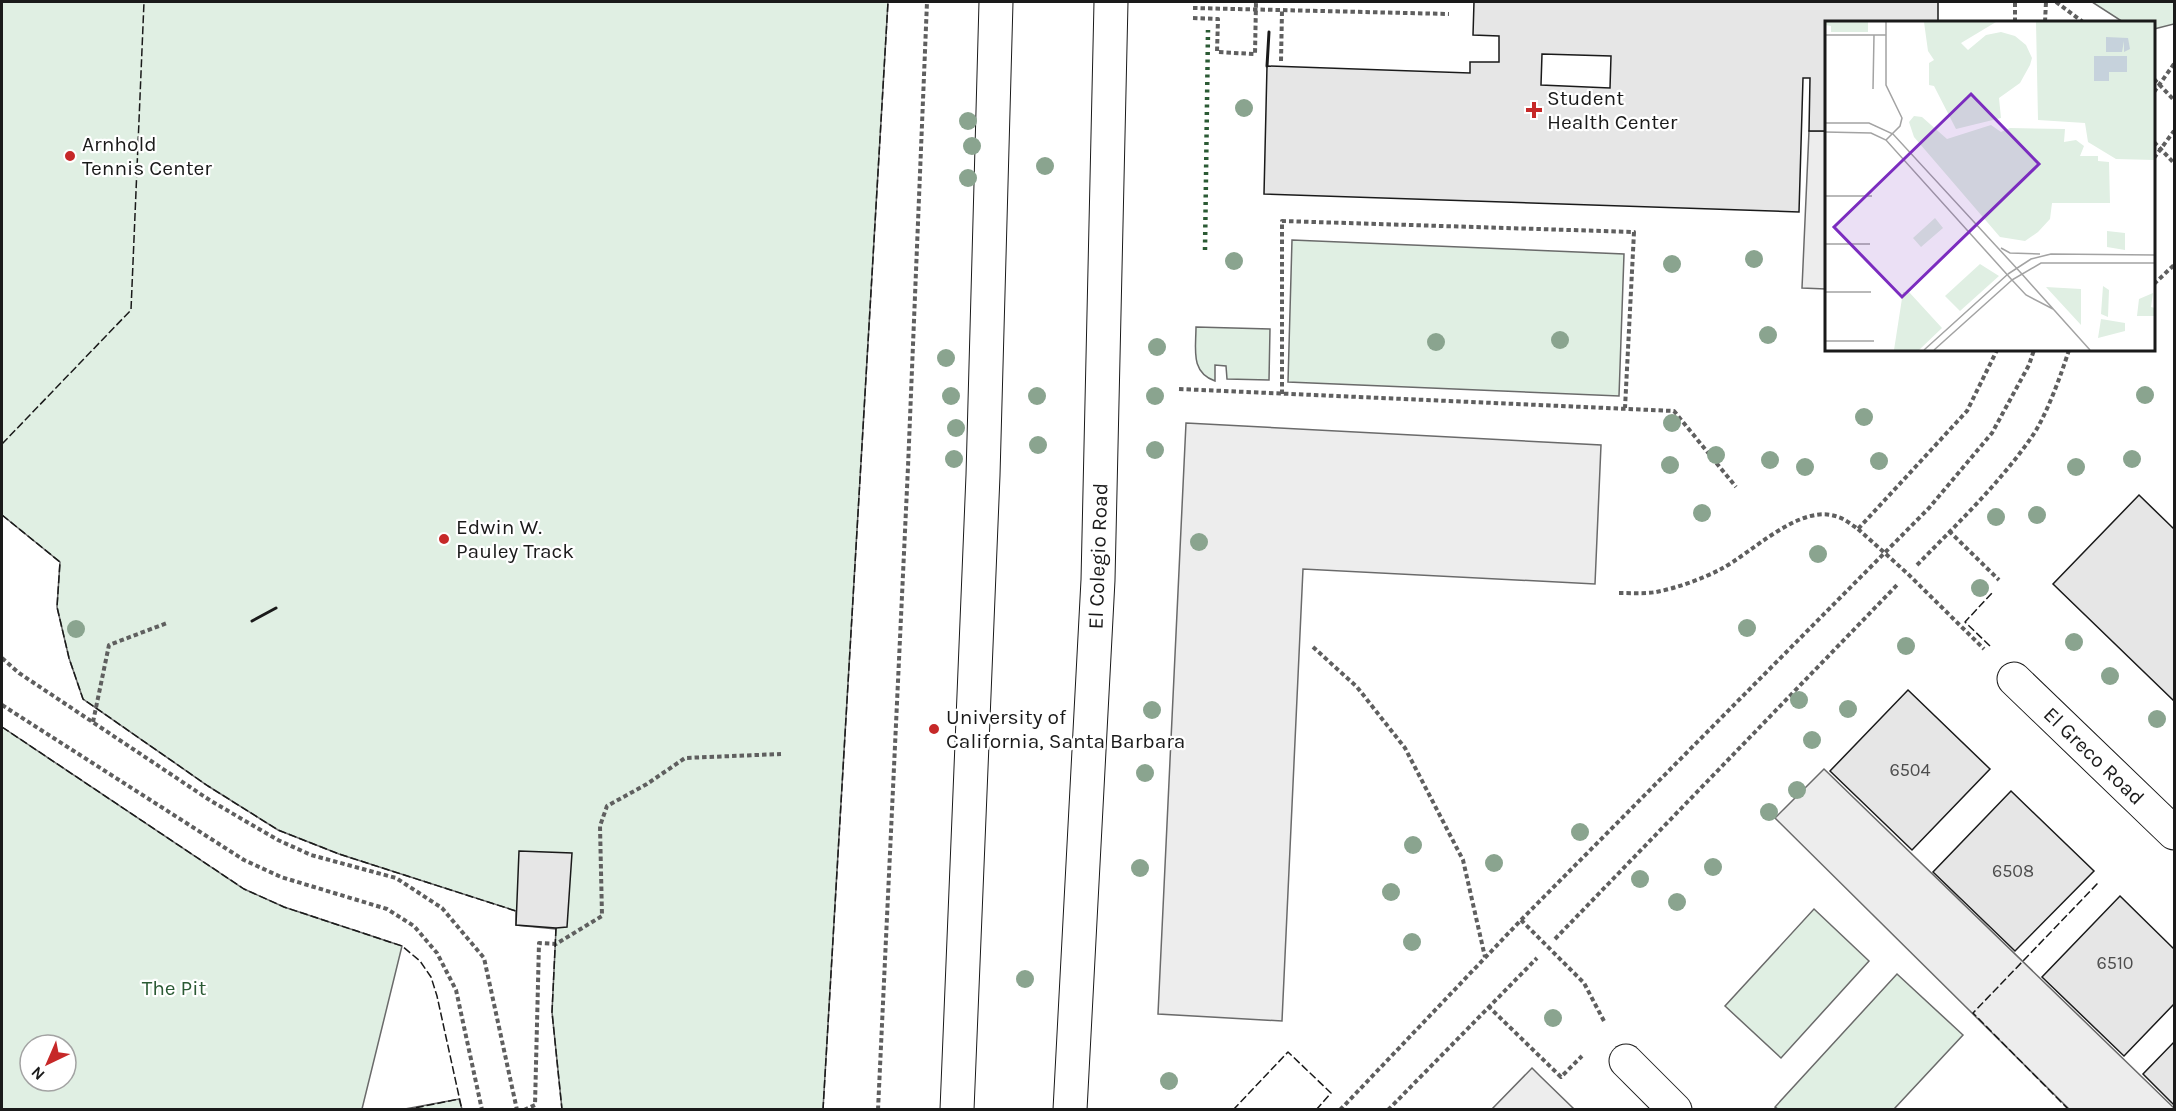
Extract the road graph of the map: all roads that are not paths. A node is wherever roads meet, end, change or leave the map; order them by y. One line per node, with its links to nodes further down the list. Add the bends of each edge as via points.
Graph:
1 (996, 2): 6 (main road, via 984,463)
2 (1111, 2): 7 (main road, El Colegio Road, via 1098,580)
3 (2014, 678): 4 (main road, El Greco Road)
4 (2175, 833)
5 (1626, 1061): 8 (main road)
6 (957, 1110)
7 (1070, 1110)
8 (1675, 1110)

